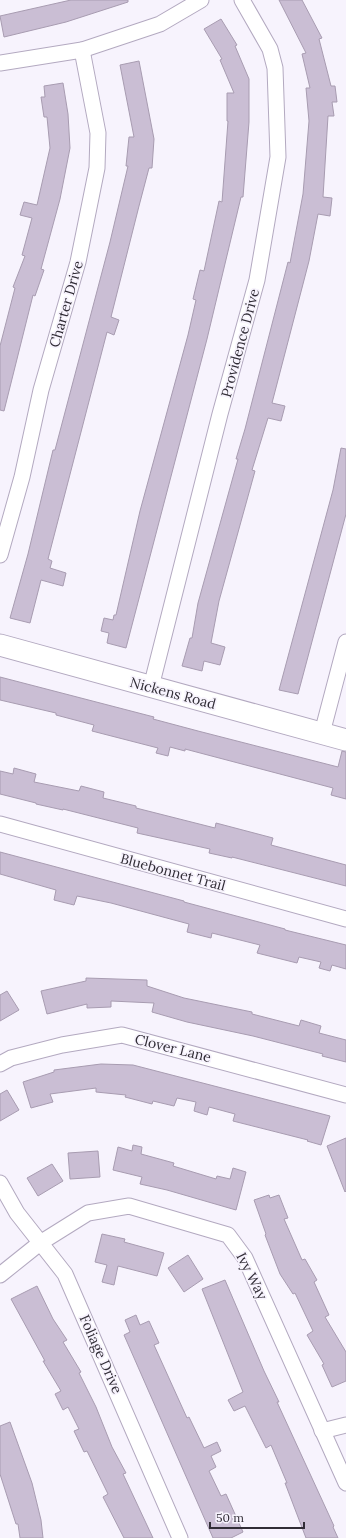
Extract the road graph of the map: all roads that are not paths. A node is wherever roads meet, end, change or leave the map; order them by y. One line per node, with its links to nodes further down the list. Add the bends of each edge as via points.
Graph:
1 (201, 0): 3 (street, via 160,24)
2 (242, 0): 8 (street, Providence Drive, via 270,49 275,68 278,157 257,280)
3 (82, 50): 4 (street); 5 (street, Charter Drive, via 98,132 97,168 78,262 41,390 22,477)
4 (0, 63)
5 (0, 555)
6 (346, 642): 9 (street)
7 (0, 645): 8 (street, Nickens Road)
8 (151, 687): 9 (street, Nickens Road)
9 (322, 733): 10 (street, Nickens Road)
10 (346, 740)
11 (0, 824): 12 (street, Bluebonnet Trail)
12 (346, 919)
13 (0, 1064): 14 (street, Clover Lane, via 11,1058 62,1045 122,1035)
14 (346, 1095)
15 (0, 1183): 16 (street, Foliage Drive, via 17,1214)
16 (40, 1243): 17 (street, Ivy Way); 19 (street, Ivy Way, via 88,1213 129,1206 228,1236 245,1258); 21 (street, Foliage Drive, via 65,1274)
17 (0, 1275)
18 (346, 1425): 19 (street)
19 (322, 1431): 20 (street, Ivy Way)
20 (346, 1483)
21 (180, 1538)

